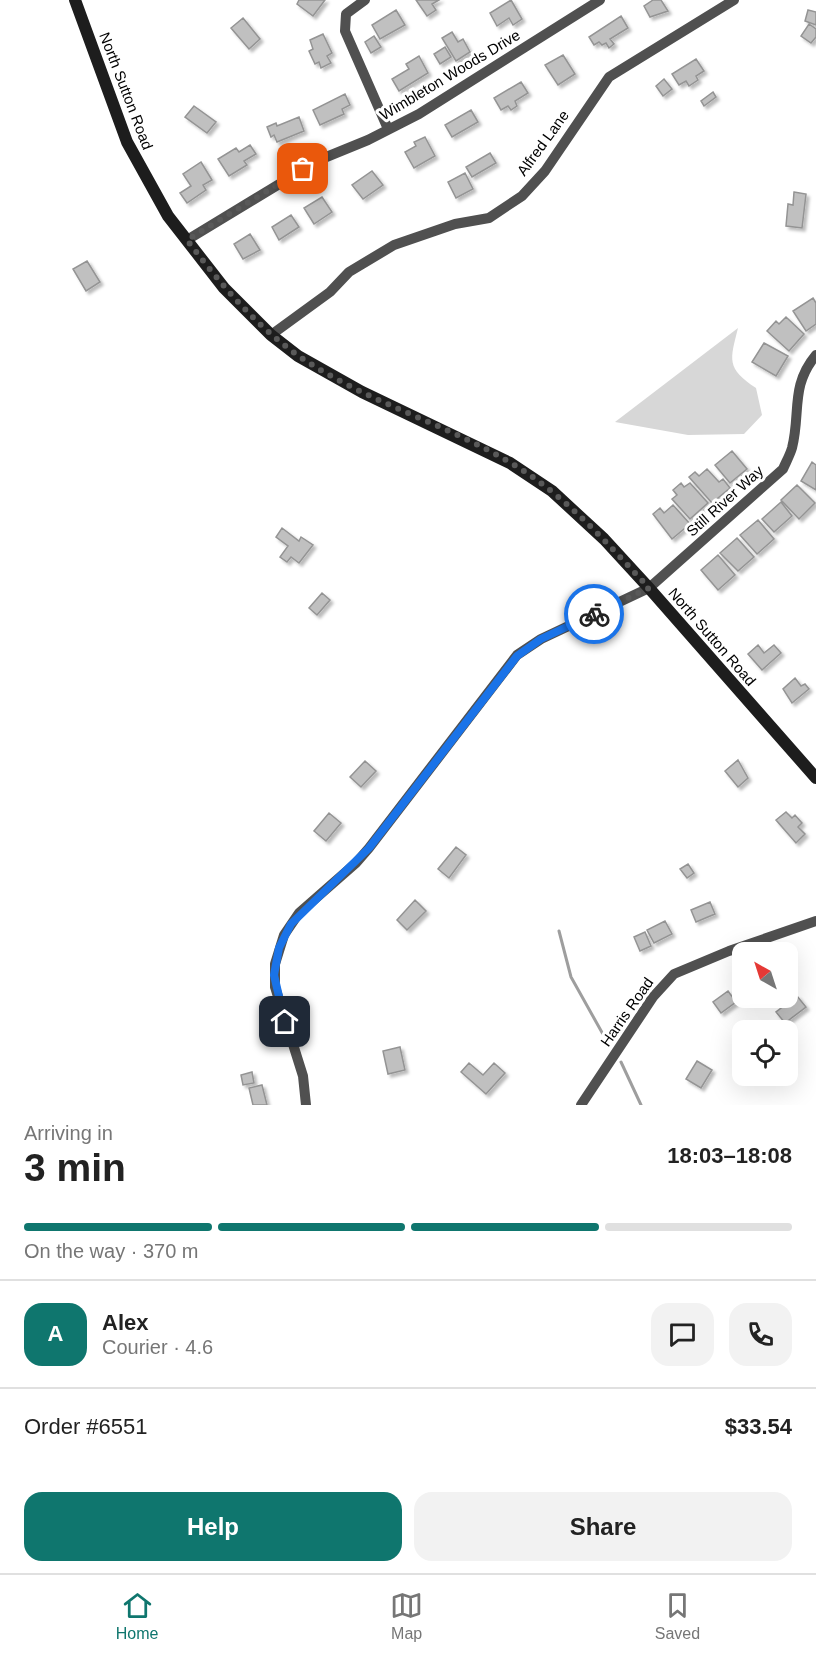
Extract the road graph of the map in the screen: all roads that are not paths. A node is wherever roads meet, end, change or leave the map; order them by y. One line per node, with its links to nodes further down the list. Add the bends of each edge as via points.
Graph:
1 (75, 0): 6 (main road, North Sutton Road, via 127,142 168,216)
2 (365, 0): 5 (street, via 346,14 345,31)
3 (600, 0): 5 (street, Wimbleton Woods Drive, via 419,114)
4 (734, 0): 7 (street, Alfred Lane, via 609,76 545,171 522,196 489,218 455,224 394,245 349,272 330,292)
5 (388, 129): 6 (street, Wimbleton Woods Drive, via 319,160)
6 (187, 240): 7 (main road, North Sutton Road, via 224,288)
7 (271, 335): 9 (main road, North Sutton Road, via 298,356 362,392 510,462 552,491)
8 (816, 355): 9 (street, Still River Way, via 806,367 798,390 792,448 783,469)
9 (649, 588): 10 (main road, North Sutton Road); 12 (street, Still River Way, via 541,639 517,656 369,848 291,924 279,948 274,975 303,1076)
10 (816, 778)
11 (816, 921): 13 (street, Harris Road, via 674,974 652,997)
12 (306, 1105)
13 (581, 1105)

